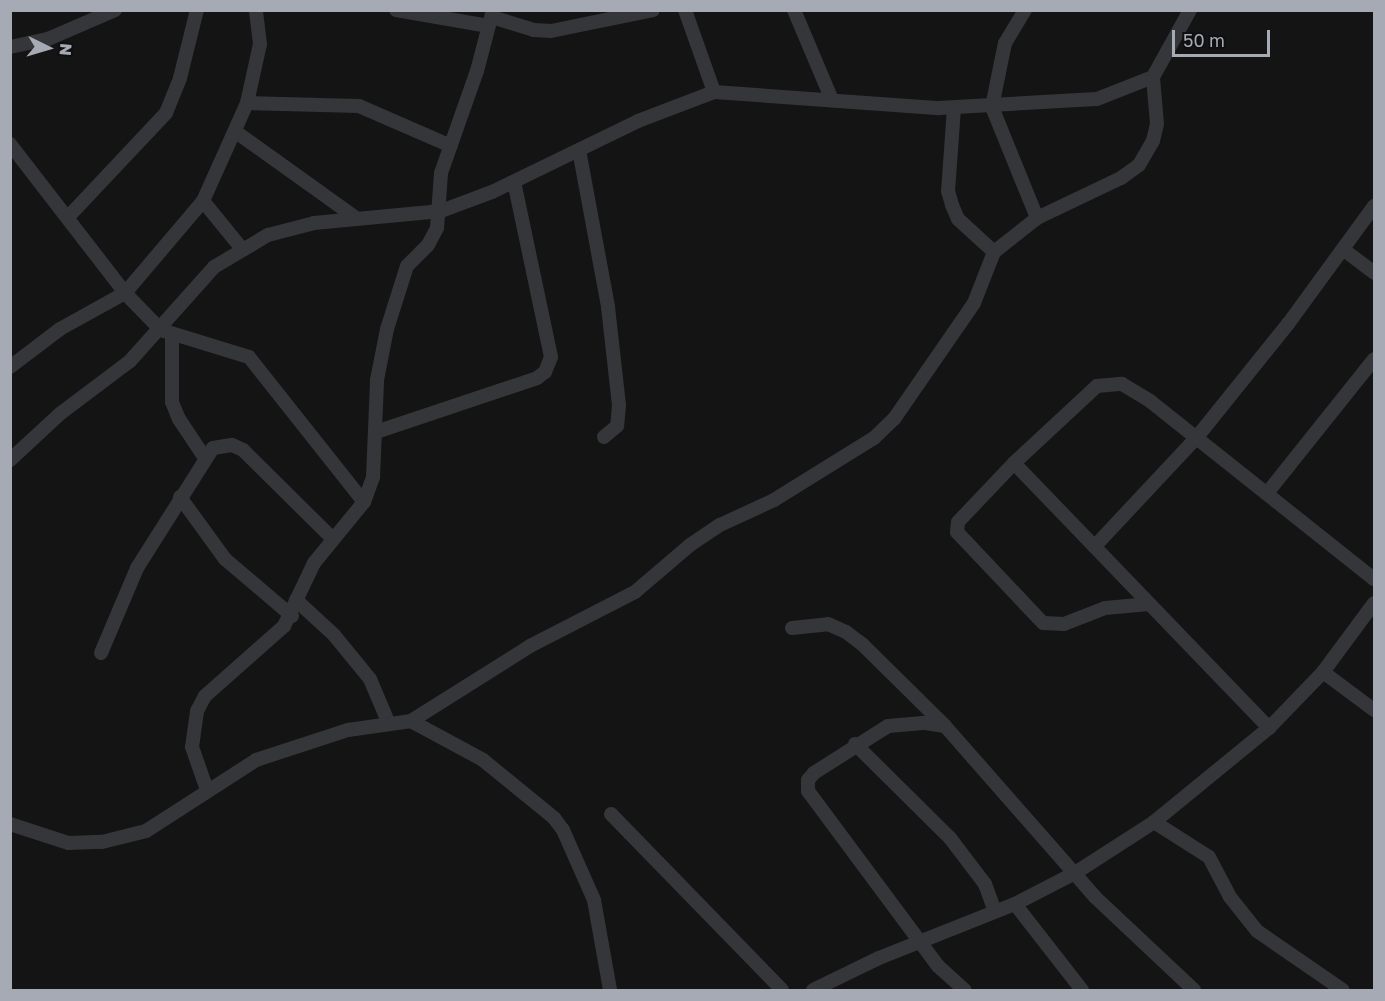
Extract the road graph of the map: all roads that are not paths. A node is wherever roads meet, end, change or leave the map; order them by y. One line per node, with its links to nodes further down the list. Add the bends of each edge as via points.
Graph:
1 (115, 10): 11 (street, via 48,39)
2 (197, 10): 26 (street, via 180,78 166,113)
3 (256, 10): 15 (street, via 260,44)
4 (396, 10): 10 (street)
5 (653, 10): 10 (street, via 551,31)
6 (685, 10): 13 (street)
7 (795, 10): 14 (street)
8 (1025, 10): 16 (street, via 1005,43)
9 (1190, 10): 12 (street)
10 (491, 18): 20 (street)
11 (10, 47)
12 (1153, 77): 16 (street, via 1097,99); 28 (street, via 1157,124 1153,141 1139,165 1121,178)
13 (714, 92): 14 (street); 21 (street, via 638,121)
14 (832, 100): 17 (street)
15 (247, 103): 18 (street); 20 (street, via 366,108)
16 (992, 107): 17 (street); 28 (street)
17 (954, 108): 31 (street, via 950,198 958,219)
18 (236, 132): 23 (street); 27 (street)
19 (10, 144): 26 (street)
20 (451, 146): 25 (street, via 441,173)
21 (579, 150): 22 (street); 38 (street, via 608,307 619,405 617,426)
22 (514, 182): 25 (street); 37 (street, via 551,357 544,372 537,378)
23 (203, 201): 29 (street); 33 (street)
24 (1374, 206): 30 (street)
25 (441, 210): 27 (street); 37 (street, via 428,245 407,266 399,288 377,380)
26 (69, 216): 33 (street)
27 (356, 218): 29 (street, via 268,235)
28 (1037, 218): 31 (street)
29 (243, 250): 34 (street, via 214,267 189,291)
30 (1344, 250): 32 (street); 39 (street)
31 (994, 252): 57 (street, via 974,303 885,430 774,500 710,532 635,592 530,646)
32 (1374, 273)
33 (125, 292): 34 (street); 36 (street, via 60,329)
34 (166, 332): 40 (street, via 172,402); 41 (street); 45 (street, via 249,357)
35 (1374, 359): 43 (street)
36 (10, 367)
37 (376, 432): 45 (street, via 373,477)
38 (604, 437)
39 (1197, 437): 42 (street, via 1122,384 1097,386); 43 (street); 47 (street)
40 (206, 458): 44 (street); 46 (street, via 213,448 222,446 243,450)
41 (10, 460)
42 (1014, 463): 47 (street); 51 (street, via 956,528 1043,622 1064,624 1105,608)
43 (1268, 492): 48 (street)
44 (180, 497): 52 (street, via 225,559); 54 (street, via 137,567)
45 (364, 502): 46 (street)
46 (333, 539): 49 (street, via 314,563)
47 (1096, 545): 51 (street)
48 (1374, 579)
49 (296, 600): 52 (street); 58 (street, via 334,635 370,679)
50 (1374, 603): 55 (street)
51 (1149, 604): 60 (street)
52 (291, 616): 62 (street, via 216,684 197,711 192,747)
53 (792, 628): 59 (street, via 814,623 846,632)
54 (101, 652)
55 (1323, 672): 56 (street); 60 (street)
56 (1374, 710)
57 (411, 722): 58 (street); 70 (street, via 483,760 558,824 579,860 594,900)
58 (389, 724): 62 (street, via 302,743 256,760)
59 (945, 726): 61 (street, via 900,724); 66 (street)
60 (1269, 728): 64 (street)
61 (855, 744): 68 (street, via 971,864 985,884); 69 (street, via 808,780 811,800)
62 (207, 790): 65 (street, via 146,831 102,842 68,843)
63 (611, 814): 71 (street)
64 (1154, 822): 66 (street); 76 (street, via 1209,857 1230,897 1257,931)
65 (10, 824)
66 (1075, 873): 67 (street); 75 (street)
67 (1015, 904): 68 (street); 74 (street)
68 (995, 911): 69 (street)
69 (919, 942): 72 (street); 73 (street)
70 (610, 990)
71 (782, 990)
72 (813, 990)
73 (965, 990)
74 (1082, 990)
75 (1194, 990)
76 (1343, 990)

